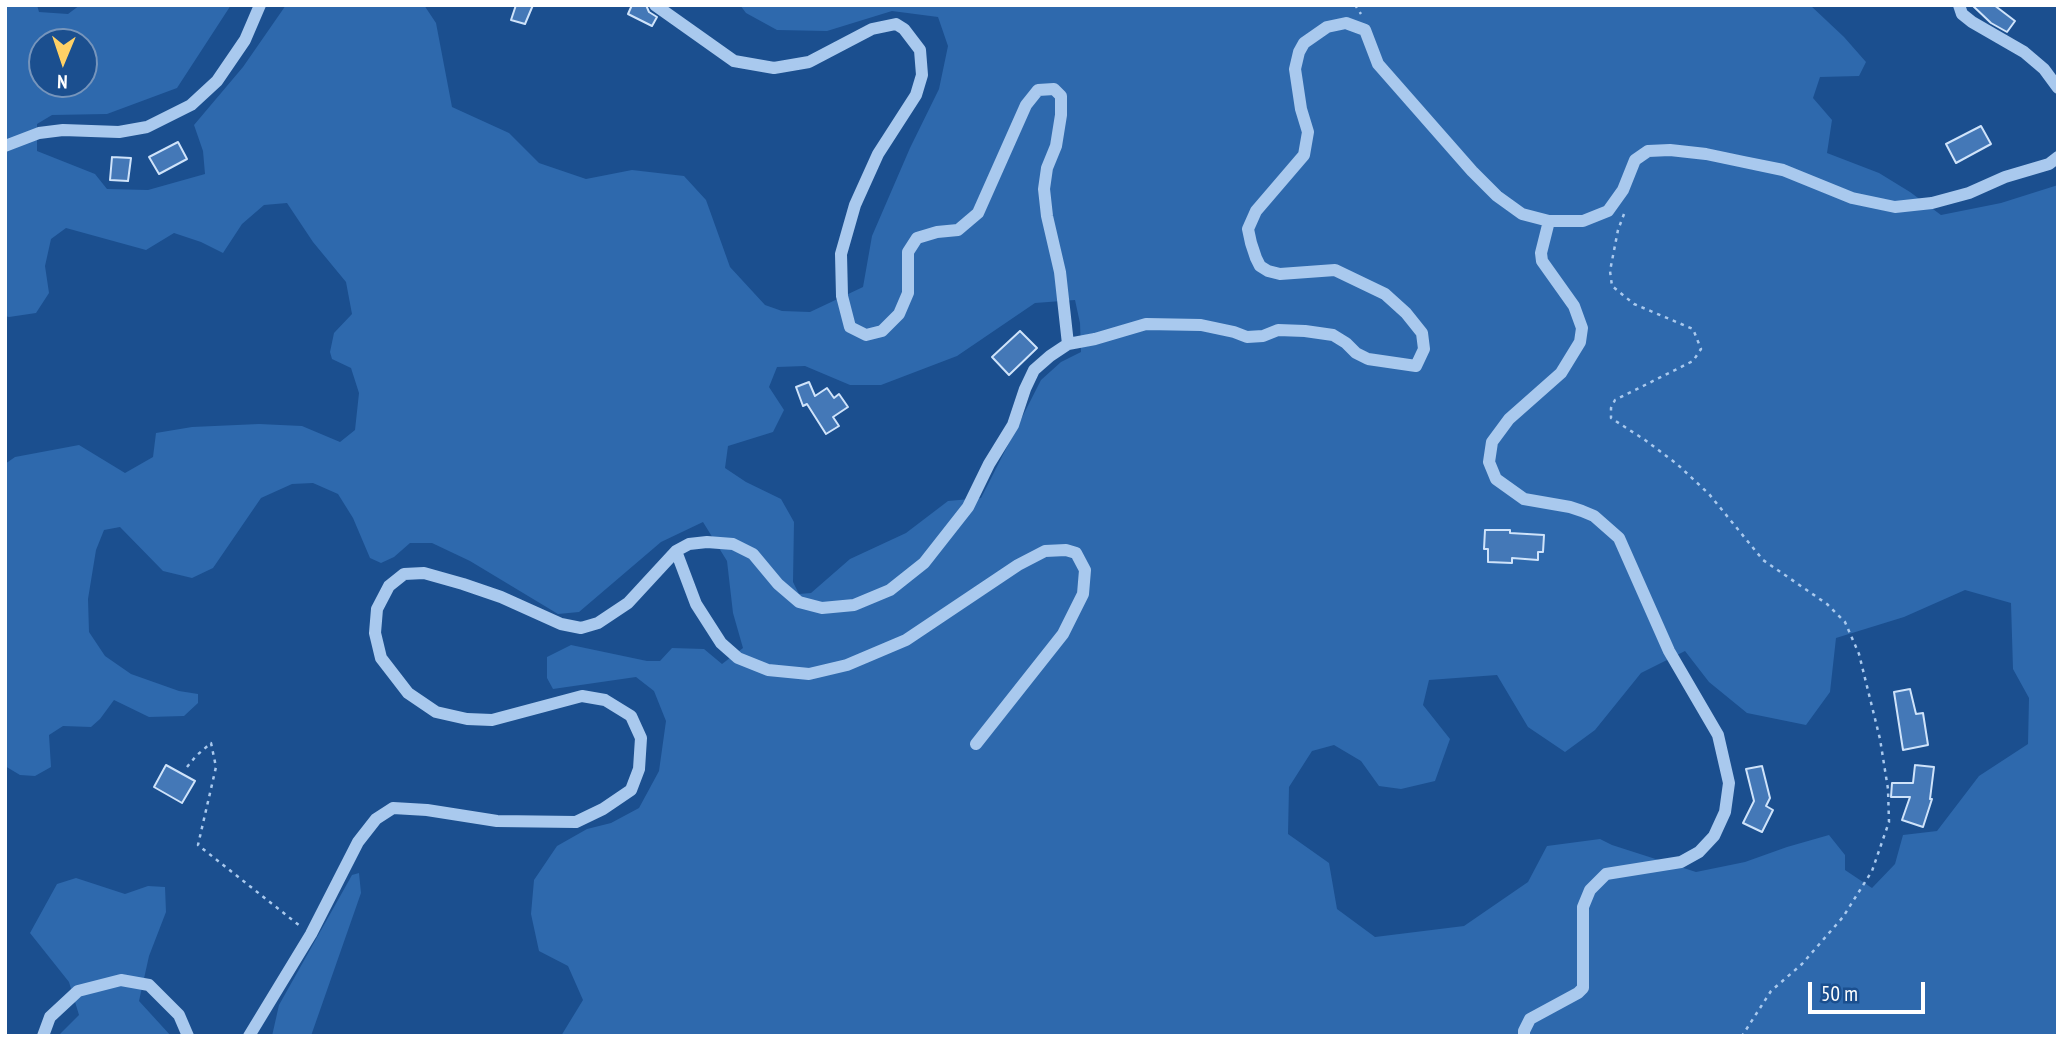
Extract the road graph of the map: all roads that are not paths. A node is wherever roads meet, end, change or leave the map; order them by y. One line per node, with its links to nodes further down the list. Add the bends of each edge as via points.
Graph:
1 (260, 5): 5 (street, via 245,40 217,82 191,105 147,127 39,133)
2 (655, 5): 8 (street, via 734,61 774,68 809,62 872,29 896,24 920,50 922,75 916,95 878,154 855,205 841,254 842,296 850,327 866,335 882,331 899,314 908,293 908,252 917,238 958,230 978,213 1026,104 1038,90 1054,89 1061,96 1061,116 1044,189)
3 (1959, 5): 4 (street, via 1972,22 2024,52)
4 (2058, 88)
5 (5, 145)
6 (2058, 157): 7 (street, via 1969,193 1895,207 1852,198 1783,170 1706,154 1648,151 1635,160 1608,211 1583,221)
7 (1549, 221): 8 (street, via 1521,214 1472,171 1378,64 1365,30 1346,23 1327,27 1299,52 1296,69 1308,132 1304,155 1256,211 1248,229 1251,243 1256,258 1268,271 1335,271 1385,294 1422,333 1424,349 1416,366 1368,359 1333,335 1305,331 1278,330 1247,337 1201,325 1146,324); 14 (street, via 1542,261 1574,306 1583,328 1580,342 1561,373 1509,419 1492,442 1489,462 1496,479 1524,499 1582,511 1619,538 1669,651 1718,735 1729,783 1726,812 1699,852 1681,862 1606,874 1590,890 1583,907 1583,988 1530,1019)
8 (1068, 344): 9 (street, via 1034,370 1013,425 968,507 924,563 890,590 854,605 822,608 799,602 754,554 733,544 689,544)
9 (676, 551): 10 (street, via 696,604 721,643 738,658 768,670 809,674 847,665 906,640 1045,551 1076,554 1085,570 1083,593 1063,634); 13 (street, via 628,603 598,623 581,628 424,573 404,574 389,586 377,609 375,633 381,658 408,693 436,712 492,720 582,696 605,700 631,716 641,738 639,768 631,790 576,821 497,821 393,808 376,819 358,842 311,934)
10 (976, 744)
11 (43, 1036): 12 (street, via 50,1017 78,991 121,980 149,985 179,1015)
12 (188, 1036)
13 (249, 1036)
14 (1524, 1036)

